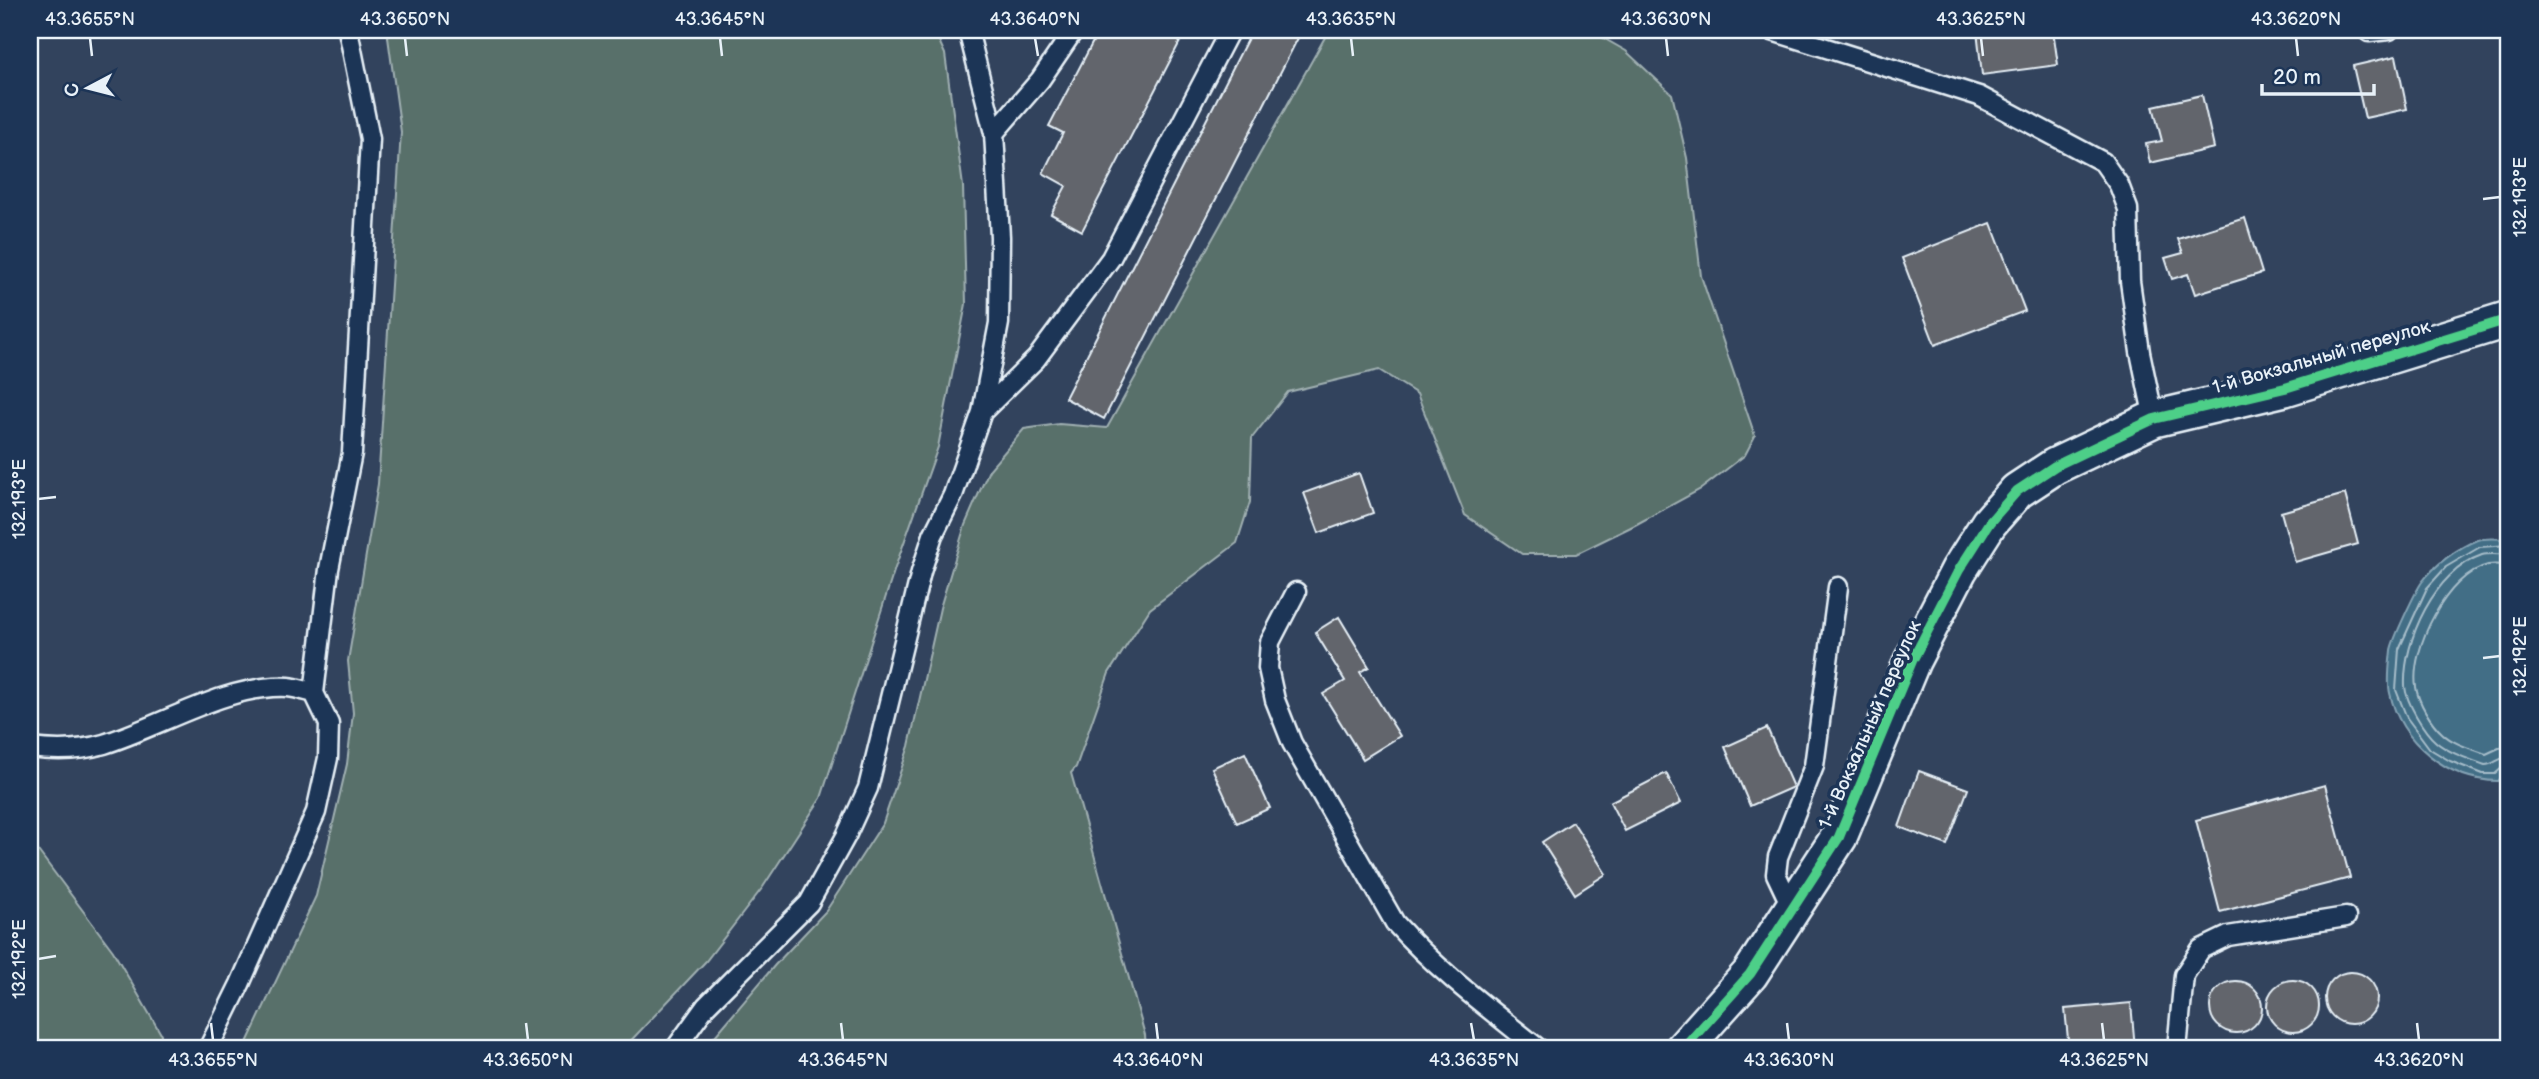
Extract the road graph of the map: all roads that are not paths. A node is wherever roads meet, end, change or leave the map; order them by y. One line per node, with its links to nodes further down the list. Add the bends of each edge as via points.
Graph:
1 (348, 30): 14 (lane, via 370,139 352,453 329,569)
2 (968, 30): 8 (lane)
3 (1074, 30): 8 (lane, via 1040,80)
4 (1230, 30): 10 (lane, via 1111,258 1036,359)
5 (1769, 30): 11 (lane, via 1979,96 2103,162 2128,209 2130,281)
6 (2389, 30): 7 (lane)
7 (2370, 32)
8 (993, 133): 10 (lane, via 1000,237 999,323)
9 (2509, 319): 11 (street, 1-й Вокзальный переулок, via 2285,388)
10 (982, 412): 19 (lane, via 929,547 868,788 846,836 809,903 706,1006)
11 (2154, 419): 16 (street, 1-й Вокзальный переулок, via 2055,466 2017,491 1989,523 1912,662 1839,837)
12 (1838, 587): 16 (lane, via 1814,765 1777,857 1776,874)
13 (1296, 592): 20 (lane, via 1270,642 1268,668 1292,743 1395,923 1463,988)
14 (314, 694): 15 (lane, via 290,687 262,688 102,744 58,751); 18 (lane, via 329,724 328,758 316,812)
15 (30, 748)
16 (1793, 910): 21 (street, 1-й Вокзальный переулок, via 1750,974)
17 (2346, 917): 22 (lane, via 2228,936 2201,949 2184,975)
18 (208, 1049)
19 (675, 1049)
20 (1539, 1049)
21 (1683, 1049)
22 (2177, 1049)

